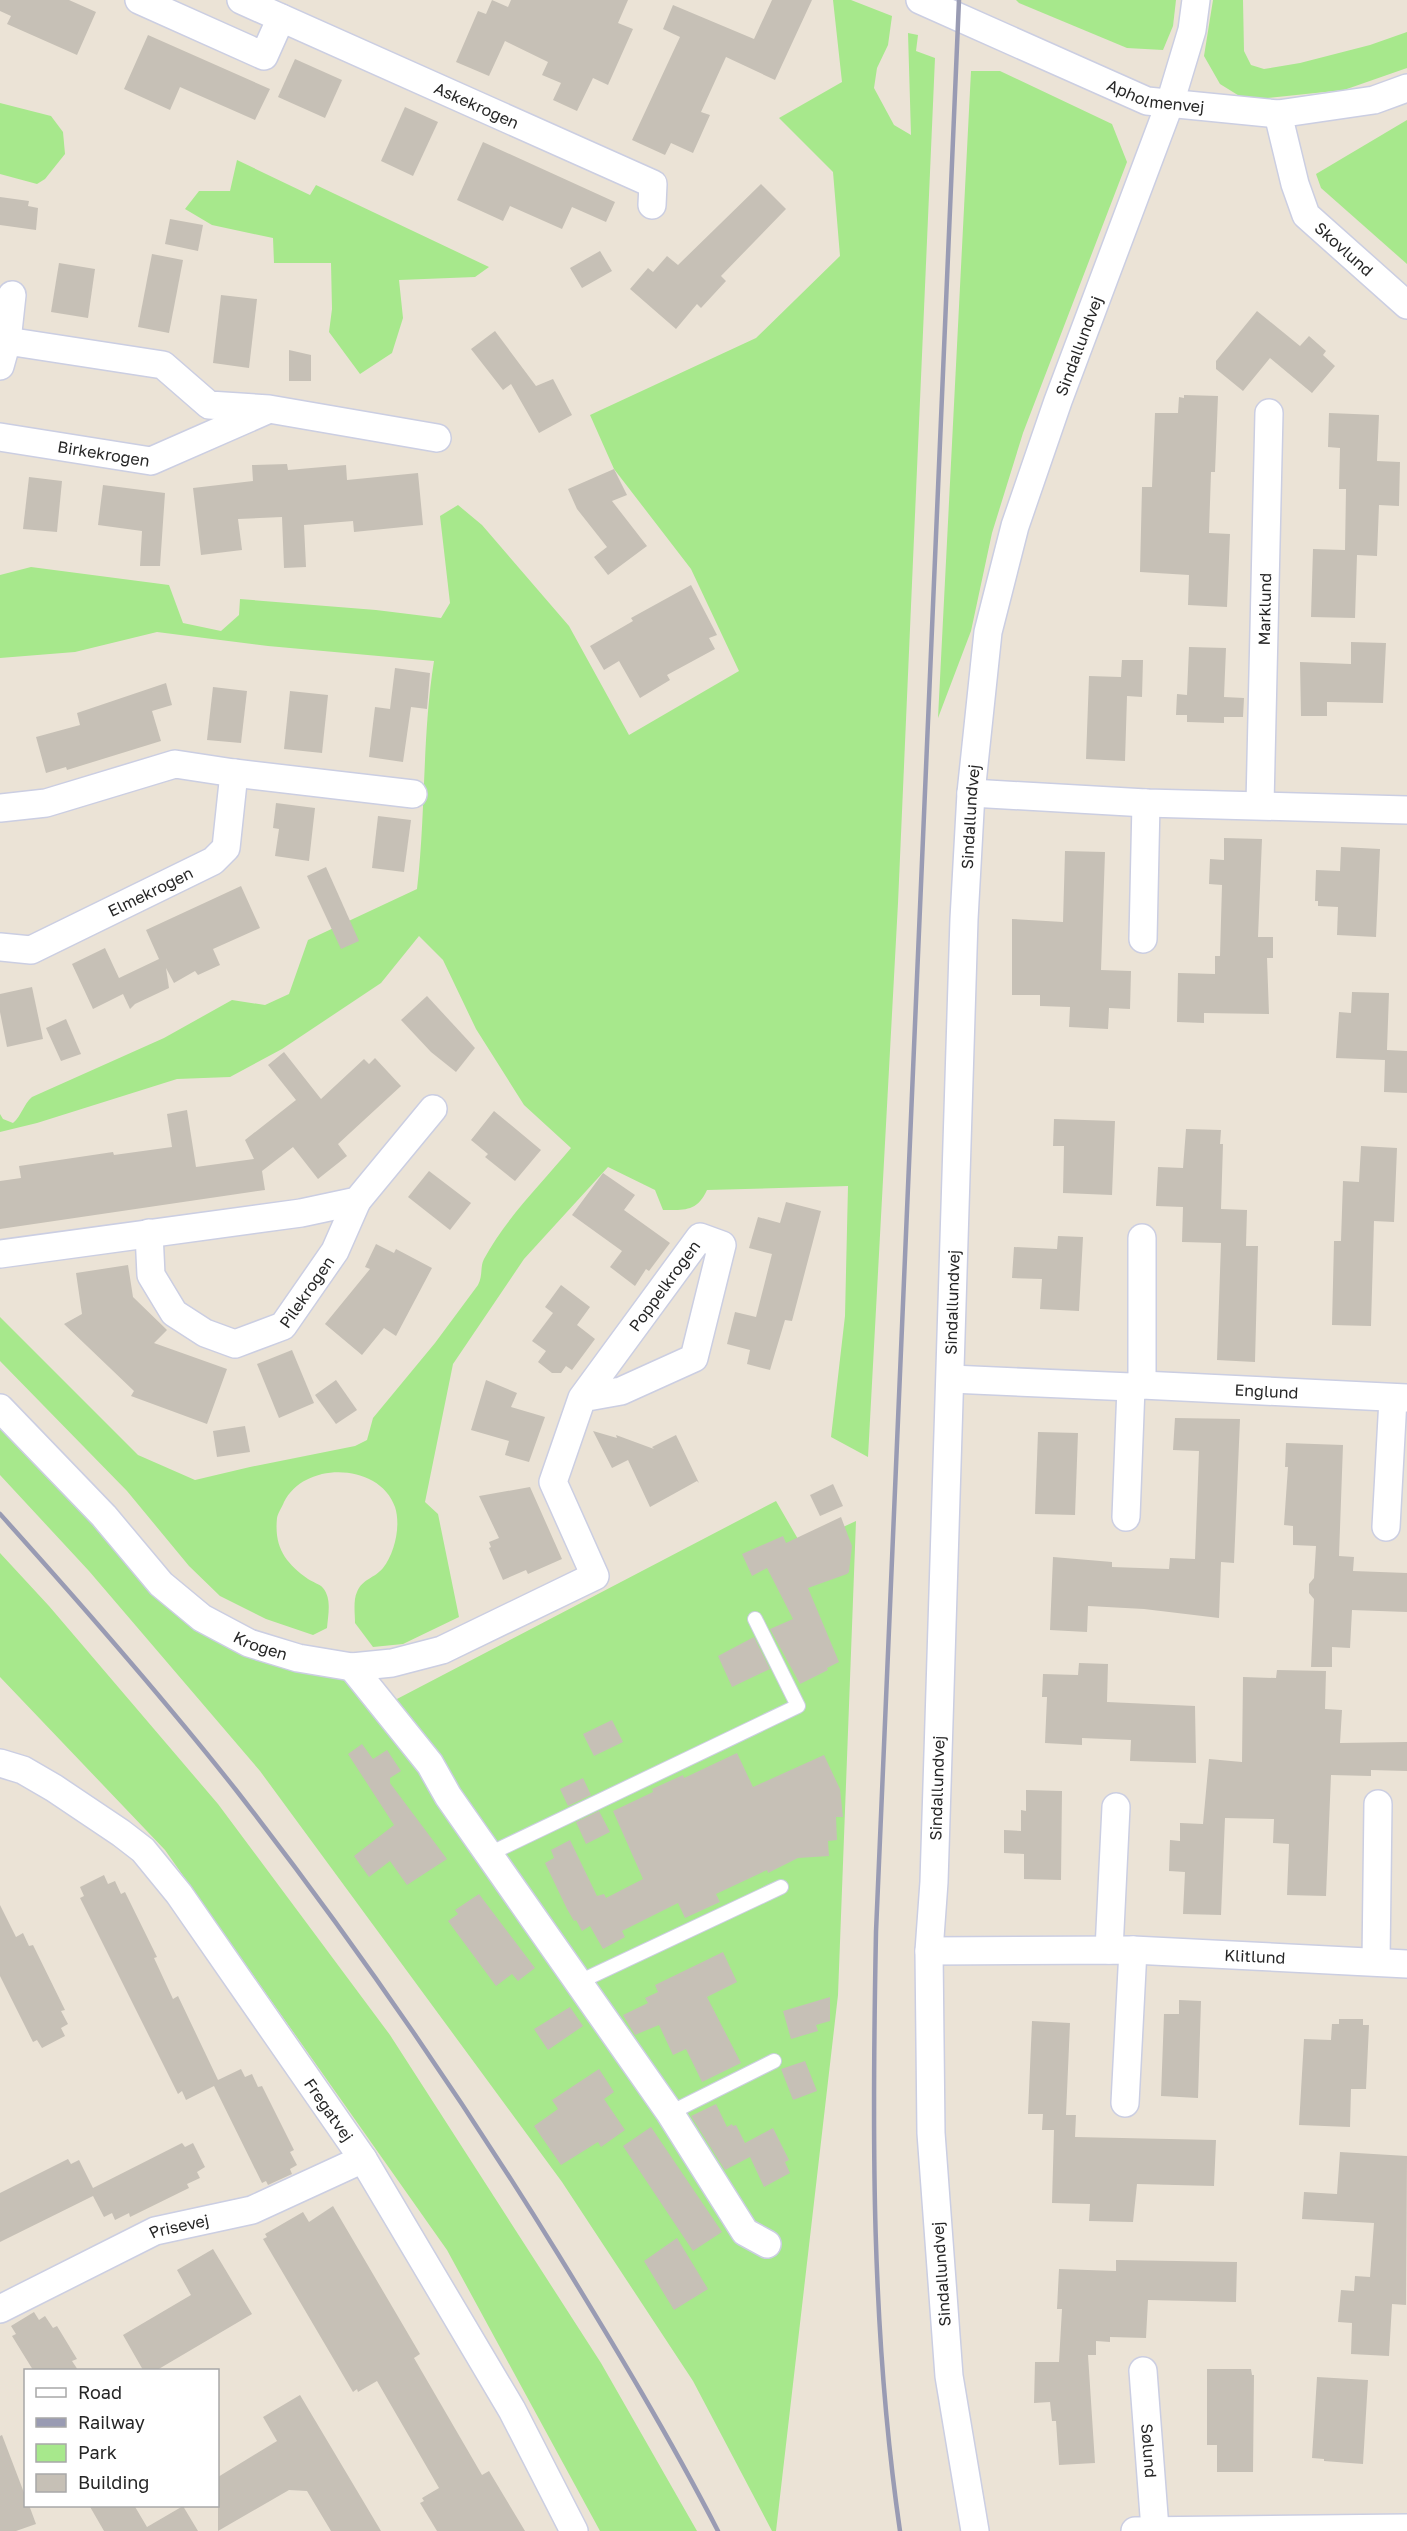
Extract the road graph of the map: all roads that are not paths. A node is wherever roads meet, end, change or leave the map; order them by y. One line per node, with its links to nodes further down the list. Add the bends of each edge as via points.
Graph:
1 (139, 0): 5 (street, via 264,56)
2 (240, 0): 5 (street, Askekrogen)
3 (920, 0): 7 (street, Apholmenvej, via 1147,101)
4 (1196, 0): 7 (street, Sindallundvej, via 1192,30)
5 (281, 18): 9 (street, Askekrogen, via 653,184)
6 (1407, 88): 8 (street, Apholmenvej, via 1374,100)
7 (1170, 103): 8 (street, Apholmenvej); 18 (street, Sindallundvej, via 1015,526 988,632)
8 (1278, 114): 11 (street, Skovlund, via 1306,215)
9 (652, 205)
10 (12, 295): 12 (street)
11 (1407, 305)
12 (4, 353): 13 (street, via 163,365 209,405)
13 (269, 409): 15 (street, Birkekrogen, via 151,461); 16 (street)
14 (1269, 413): 21 (street, Marklund)
15 (0, 437)
16 (437, 438)
17 (234, 773): 19 (street); 22 (street, via 175,764 46,803); 25 (street, Elmekrogen, via 226,848 213,861 31,950)
18 (971, 793): 20 (street); 31 (street, Sindallundvej)
19 (413, 794)
20 (1146, 803): 21 (street); 24 (street)
21 (1260, 804): 23 (street)
22 (0, 808)
23 (1407, 810)
24 (1143, 939)
25 (0, 947)
26 (433, 1110): 27 (street, Pilekrogen)
27 (357, 1201): 28 (street, via 301,1213); 28 (street, Pilekrogen, via 335,1251 283,1326 235,1344 204,1333 174,1312 151,1275)
28 (149, 1233): 30 (street)
29 (1142, 1238): 32 (street)
30 (0, 1254)
31 (951, 1379): 32 (street, Englund); 47 (street, Sindallundvej)
32 (1136, 1386): 34 (street, Englund); 36 (street)
33 (582, 1398): 33 (street, Poppelkrogen, via 700,1237 722,1245 694,1358 621,1391); 38 (street, Poppelkrogen, via 553,1482)
34 (1400, 1398): 37 (street, Englund)
35 (0, 1408): 40 (street, Krogen, via 104,1516 161,1584 202,1617 249,1643 298,1658)
36 (1126, 1517)
37 (1386, 1527)
38 (595, 1576): 40 (street, Krogen, via 442,1650 392,1663)
39 (755, 1619): 44 (lane, via 798,1706)
40 (352, 1667): 44 (street, via 430,1764)
41 (0, 1763): 54 (street, Fregatvej, via 23,1770 54,1788 142,1850 185,1904)
42 (1378, 1804): 48 (street)
43 (1116, 1807): 46 (street)
44 (489, 1854): 50 (street)
45 (781, 1887): 50 (lane)
46 (1121, 1950): 47 (street, Klitlund); 48 (street, Klitlund); 52 (street)
47 (929, 1951): 62 (street, Sindallundvej, via 931,2133 940,2277 949,2376)
48 (1376, 1961): 49 (street, Klitlund)
49 (1407, 1964)
50 (579, 1982): 53 (street)
51 (774, 2061): 53 (lane)
52 (1125, 2103)
53 (670, 2113): 55 (street, via 745,2232)
54 (363, 2159): 56 (street, Prisevej, via 252,2210 155,2231); 61 (street, Fregatvej, via 512,2410)
55 (766, 2244)
56 (0, 2309)
57 (1143, 2371): 59 (street, Sølund)
58 (1407, 2528): 60 (street, Sølund)
59 (1145, 2530): 60 (street, Sølund)
60 (1189, 2530)
61 (574, 2531)
62 (975, 2531)

